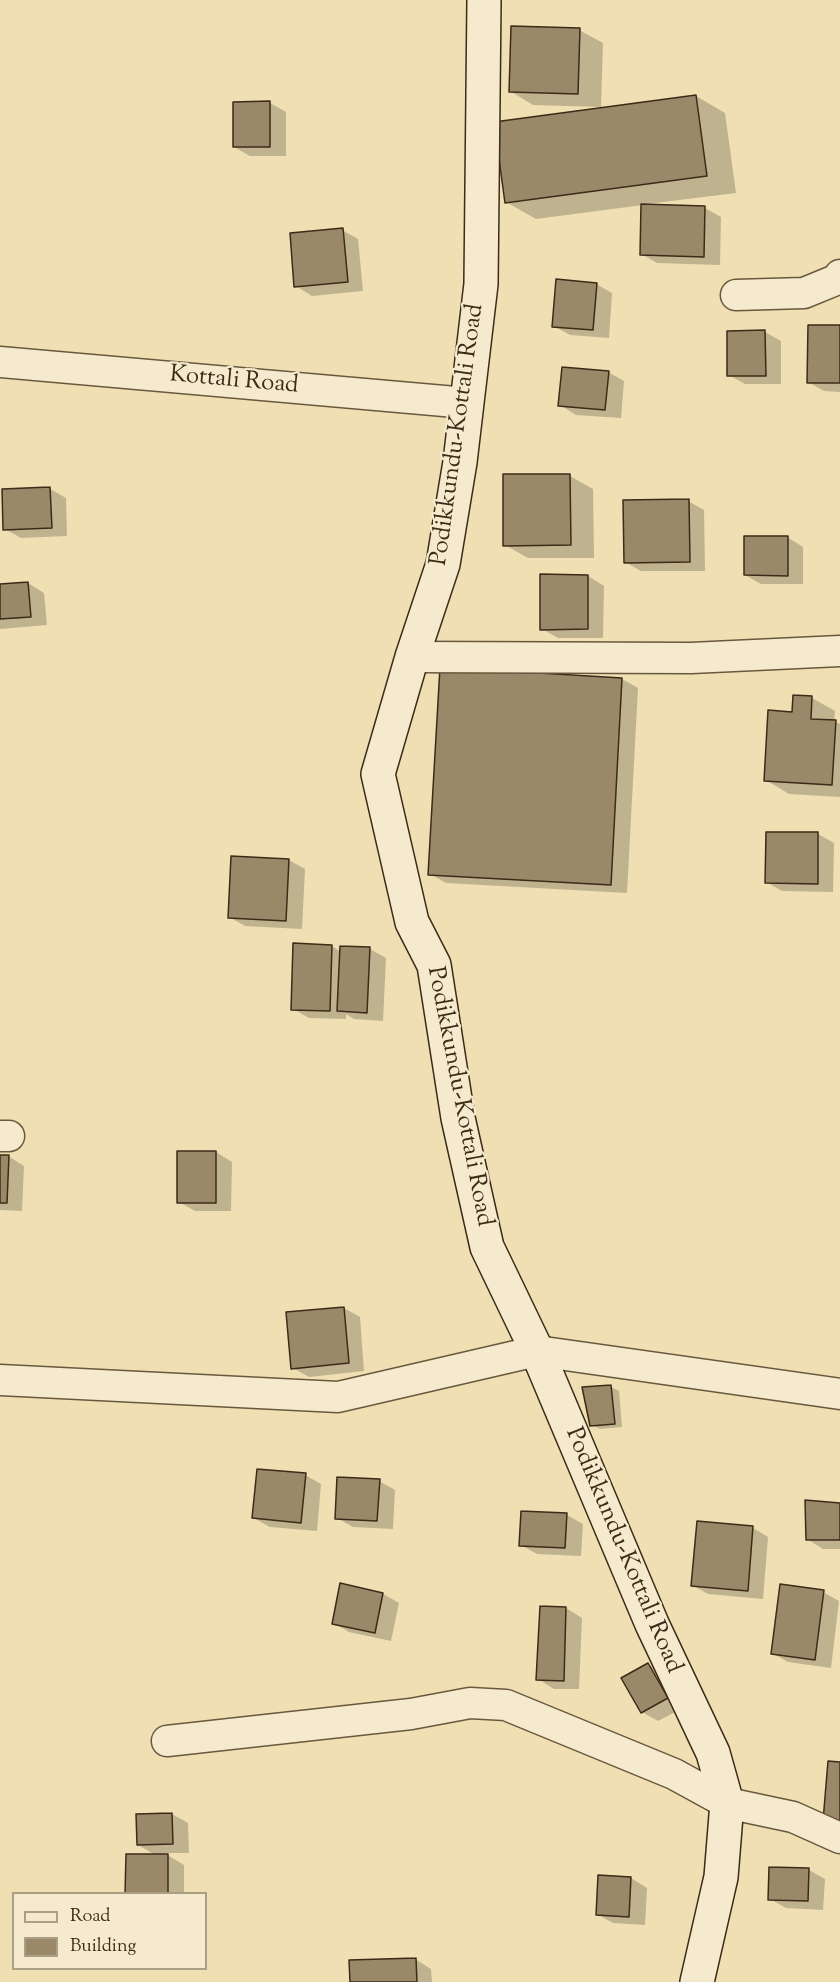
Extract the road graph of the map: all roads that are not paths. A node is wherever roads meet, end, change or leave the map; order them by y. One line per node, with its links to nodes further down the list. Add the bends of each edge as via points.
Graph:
1 (484, 0): 5 (main road, Podikkundu-Kottali Road, via 480,284)
2 (840, 275): 3 (street, via 804,293)
3 (736, 295)
4 (0, 362): 5 (street, Kottali Road)
5 (467, 403): 7 (main road, Podikkundu-Kottali Road, via 443,564)
6 (840, 651): 7 (street, via 691,658)
7 (412, 657): 8 (main road, Podikkundu-Kottali Road, via 378,774 412,922 435,965 458,1118 487,1247)
8 (537, 1351): 9 (street, via 338,1397); 10 (street); 12 (main road, Podikkundu-Kottali Road, via 652,1624 713,1753)
9 (0, 1380)
10 (840, 1394)
11 (167, 1741): 12 (street, via 411,1714 470,1703 507,1705 674,1774)
12 (727, 1803): 13 (street, via 793,1817); 14 (main road, Podikkundu-Kottali Road, via 721,1876)
13 (840, 1838)
14 (697, 1982)

